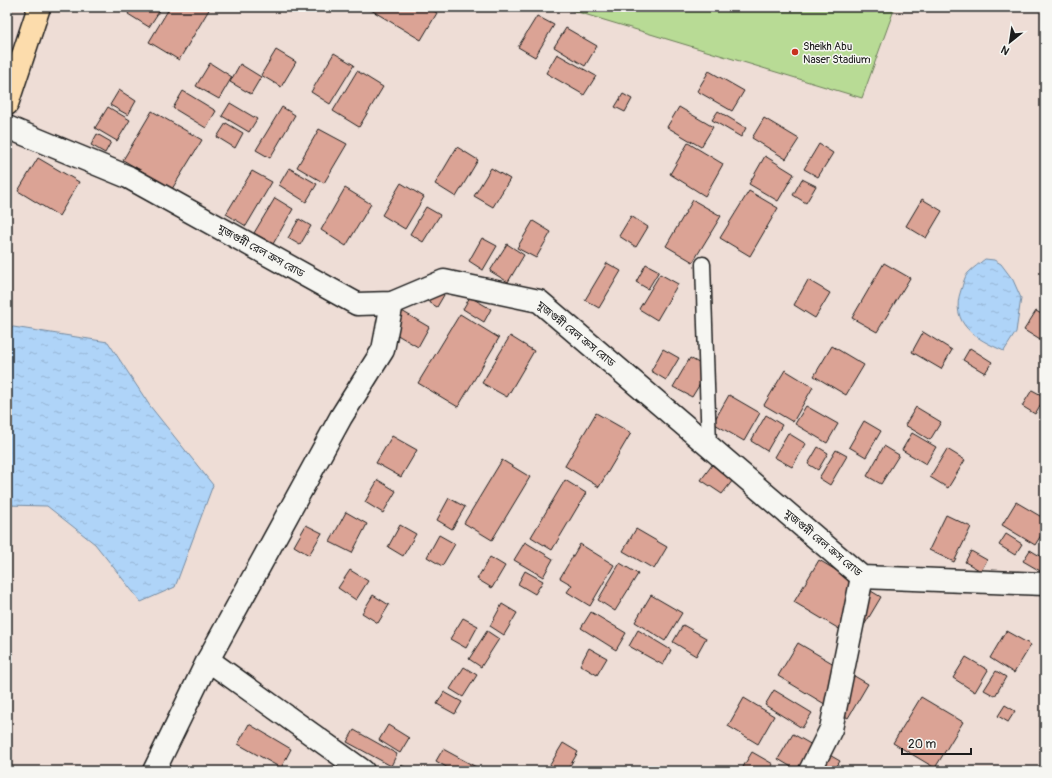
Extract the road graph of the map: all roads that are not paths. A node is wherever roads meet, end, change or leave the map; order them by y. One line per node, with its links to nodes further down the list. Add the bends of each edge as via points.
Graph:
1 (39, 7): 2 (highway)
2 (7, 104)
3 (7, 127): 5 (street, মুজগুন্নী রেল ক্রস রোড, via 128,177 357,304)
4 (703, 264): 6 (lane)
5 (392, 303): 6 (street, মুজগুন্নী রেল ক্রস রোড, via 444,281 539,301); 9 (street, via 383,350 341,417)
6 (709, 446): 7 (street, মুজগুন্নী রেল ক্রস রোড)
7 (862, 577): 8 (street, মুজগুন্নী রেল ক্রস রোড); 12 (street, via 831,730)
8 (1045, 584)
9 (208, 660): 10 (street); 11 (street)
10 (154, 771)
11 (363, 771)
12 (810, 771)

